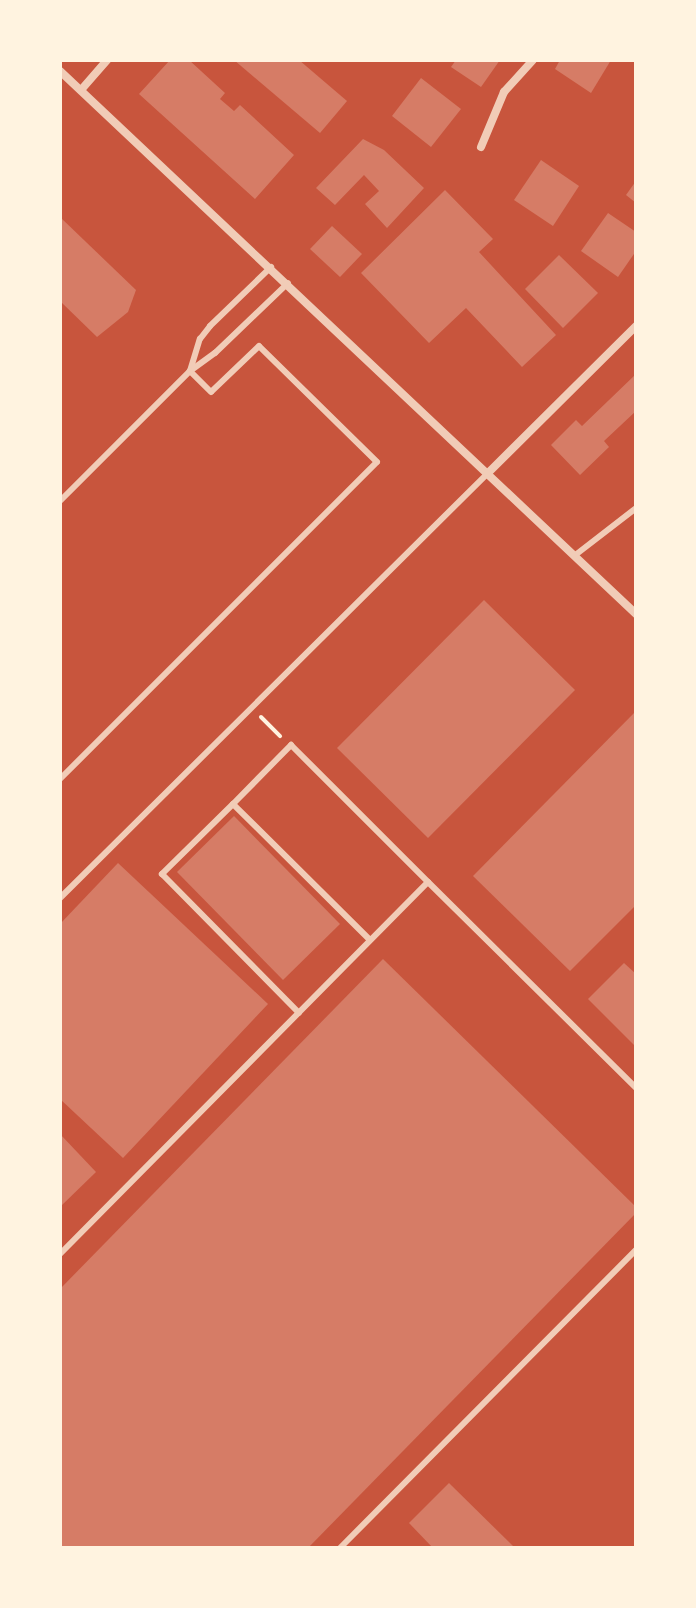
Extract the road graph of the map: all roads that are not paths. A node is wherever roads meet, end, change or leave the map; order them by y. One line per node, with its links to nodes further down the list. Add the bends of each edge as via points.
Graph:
1 (107, 60): 4 (street)
2 (533, 60): 5 (street, via 504,92)
3 (60, 71): 4 (street)
4 (81, 90): 6 (street)
5 (481, 147)
6 (271, 267): 7 (street); 9 (lane, via 210,326)
7 (288, 283): 9 (lane); 10 (street)
8 (636, 326): 10 (street)
9 (190, 371): 11 (lane); 15 (lane, via 211,392 259,346 377,462)
10 (487, 474): 13 (street); 18 (lane)
11 (60, 501)
12 (636, 508): 13 (lane)
13 (574, 556): 14 (street)
14 (636, 614)
15 (60, 779)
16 (233, 804): 17 (lane, via 291,745); 19 (lane); 20 (lane, via 162,874)
17 (428, 882): 19 (lane); 21 (lane)
18 (60, 898)
19 (370, 940): 20 (lane)
20 (299, 1013): 23 (lane)
21 (636, 1088)
22 (636, 1250): 24 (lane)
23 (60, 1254)
24 (340, 1548)

